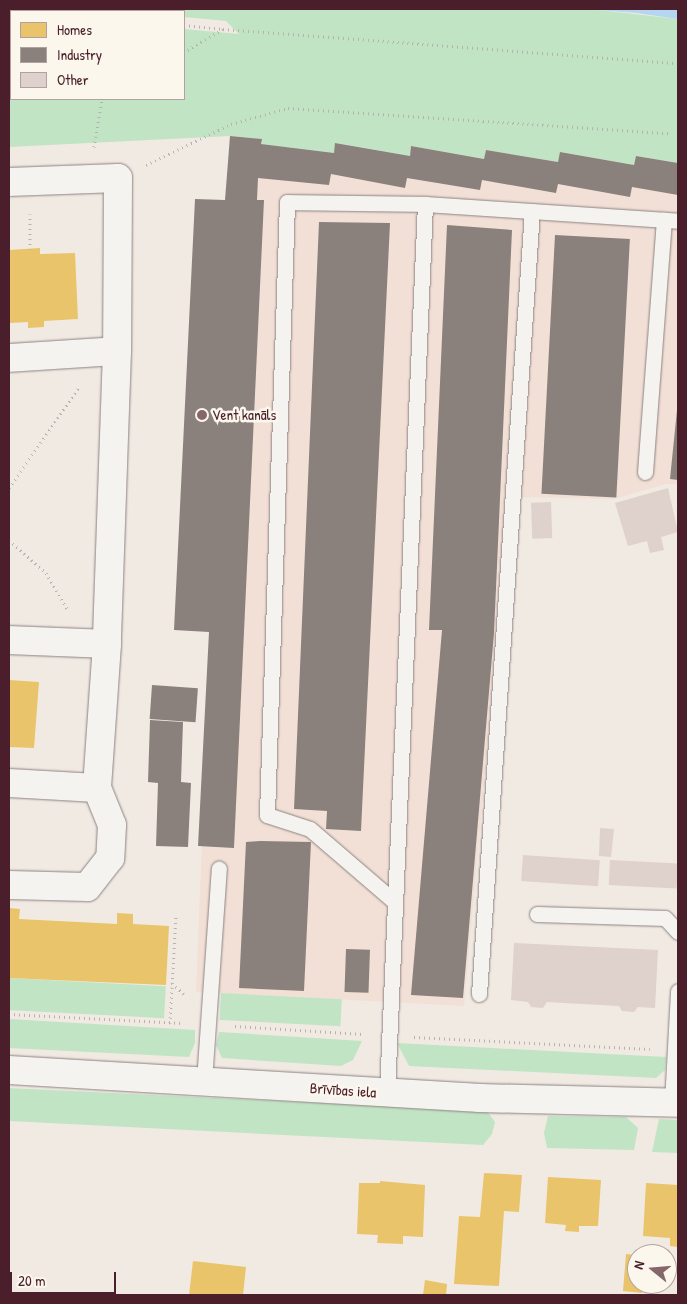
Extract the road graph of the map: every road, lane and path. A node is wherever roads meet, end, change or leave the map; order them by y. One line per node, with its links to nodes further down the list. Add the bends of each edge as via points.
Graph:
1 (12, 9): 2 (path)
2 (25, 10)
3 (185, 26): 4 (path)
4 (223, 29): 5 (path); 6 (path)
5 (185, 51)
6 (678, 63)
7 (102, 100): 9 (path)
8 (668, 133): 10 (path, via 288,108 231,124)
9 (89, 178): 10 (street); 11 (street)
10 (118, 178): 15 (street)
11 (9, 182)
12 (425, 204): 13 (lane); 26 (lane); 26 (lane, via 287,202 267,815 310,830)
13 (532, 211): 14 (lane); 31 (lane)
14 (671, 221): 17 (lane)
15 (110, 351): 16 (street); 18 (path); 21 (street)
16 (9, 358)
17 (645, 472)
18 (9, 488)
19 (9, 540): 21 (path, via 46,573)
20 (9, 640): 21 (street)
21 (97, 644): 23 (street)
22 (9, 783): 23 (street)
23 (97, 788): 25 (street, via 112,825 110,858 87,887)
24 (219, 869): 34 (lane)
25 (9, 884)
26 (395, 902): 35 (lane)
27 (176, 914): 33 (path)
28 (538, 914): 29 (lane, via 665,918)
29 (678, 932)
30 (678, 991): 36 (lane)
31 (479, 994)
32 (9, 1014): 33 (path)
33 (170, 1023): 34 (path)
34 (208, 1024): 35 (path); 38 (lane)
35 (389, 1036): 36 (path); 39 (lane)
36 (675, 1050): 40 (lane)
37 (9, 1070): 38 (street, Brīvības iela)
38 (204, 1081): 39 (street, Brīvības iela)
39 (387, 1092): 40 (street, Brīvības iela)
40 (675, 1103)

